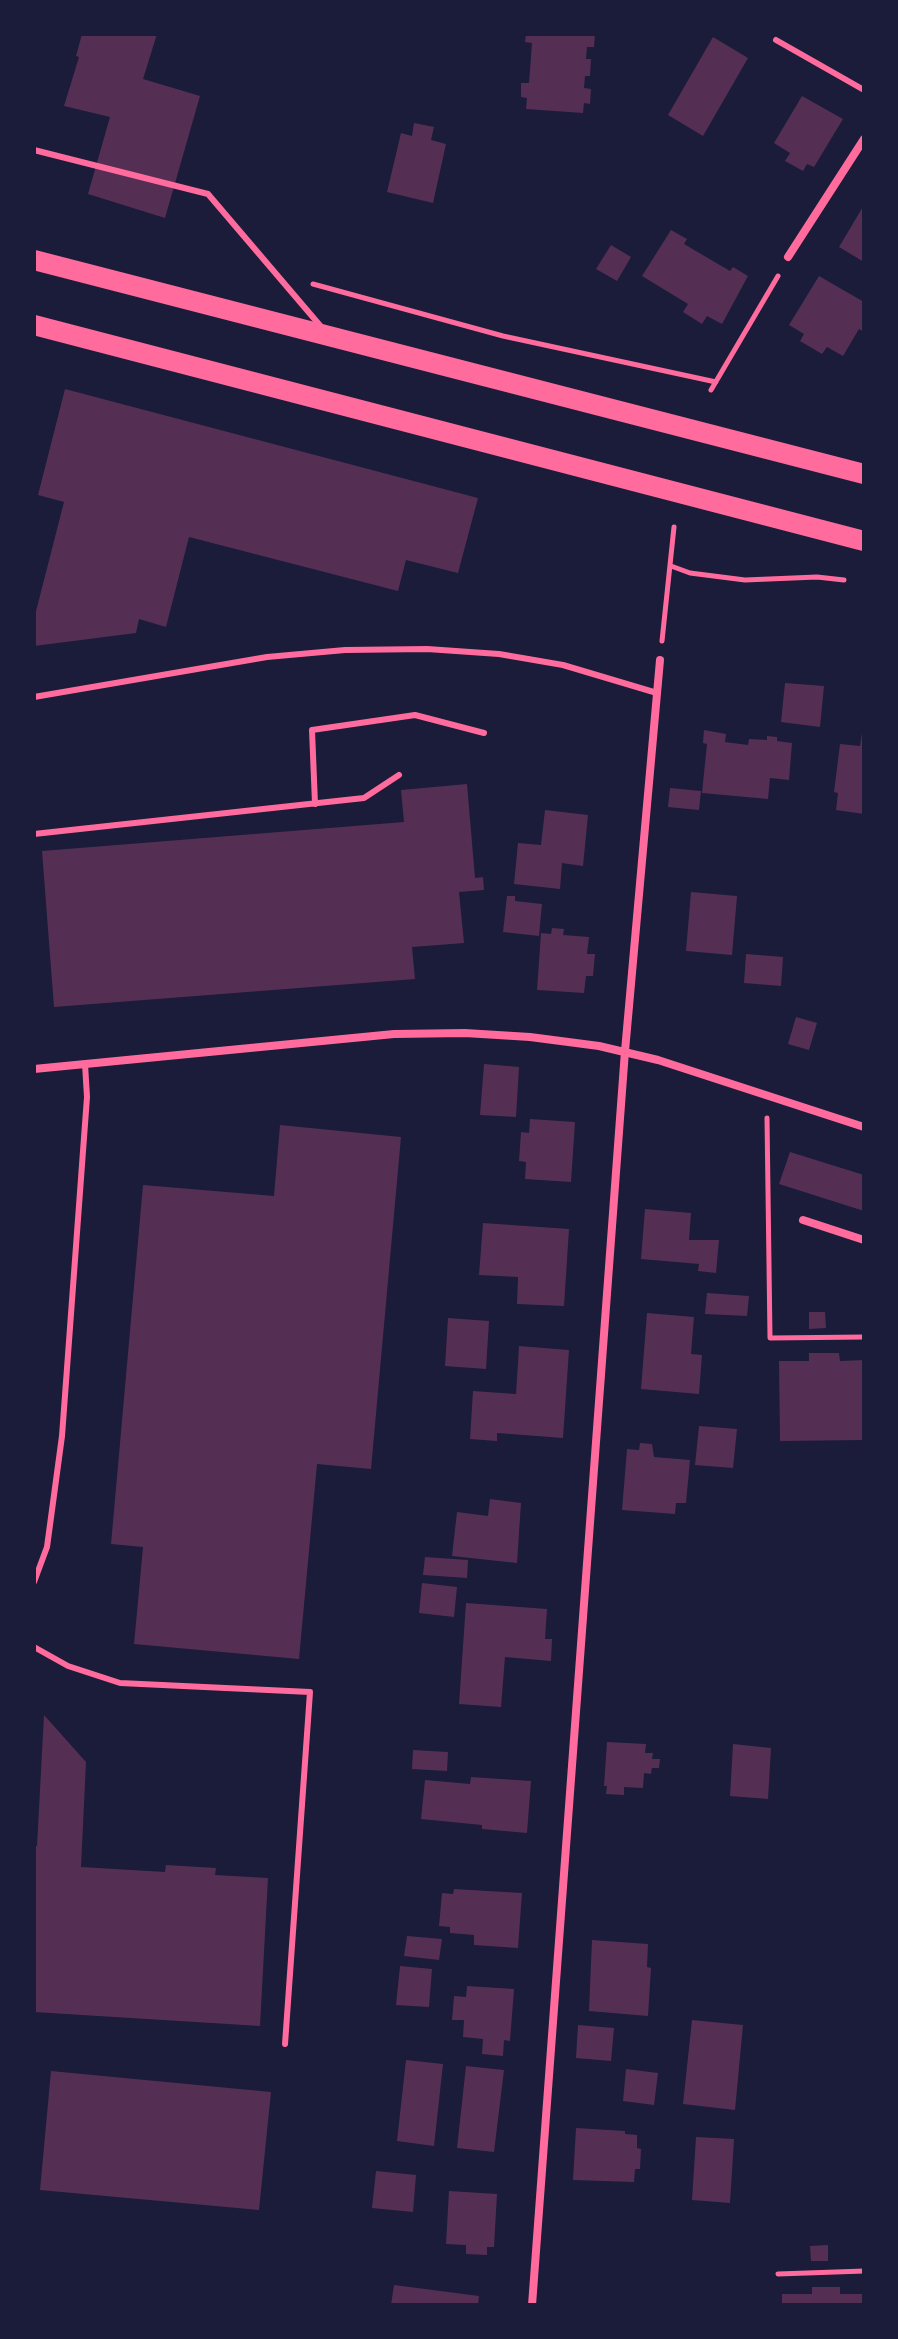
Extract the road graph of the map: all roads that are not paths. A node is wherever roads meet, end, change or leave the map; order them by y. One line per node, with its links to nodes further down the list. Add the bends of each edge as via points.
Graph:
1 (776, 40): 2 (lane)
2 (864, 90)
3 (864, 139): 5 (street)
4 (34, 150): 8 (lane, via 208,194)
5 (788, 257)
6 (34, 260): 8 (main road)
7 (34, 325): 10 (main road)
8 (328, 335): 9 (main road)
9 (864, 474)
10 (864, 541)
11 (660, 660): 12 (street)
12 (657, 693): 13 (lane, via 563,665 427,649 267,657); 18 (street)
13 (34, 697)
14 (484, 733): 16 (lane, via 415,715 312,730)
15 (399, 775): 16 (lane, via 364,798)
16 (315, 804): 17 (lane)
17 (34, 834)
18 (625, 1051): 19 (street, via 530,1037 394,1034); 21 (street); 27 (street)
19 (85, 1064): 20 (street); 24 (lane, via 87,1097 62,1436 47,1547)
20 (34, 1069)
21 (864, 1127)
22 (803, 1220): 23 (street)
23 (864, 1240)
24 (34, 1582)
25 (34, 1647): 26 (lane, via 68,1666 120,1683 310,1692)
26 (285, 2044)
27 (532, 2305)

